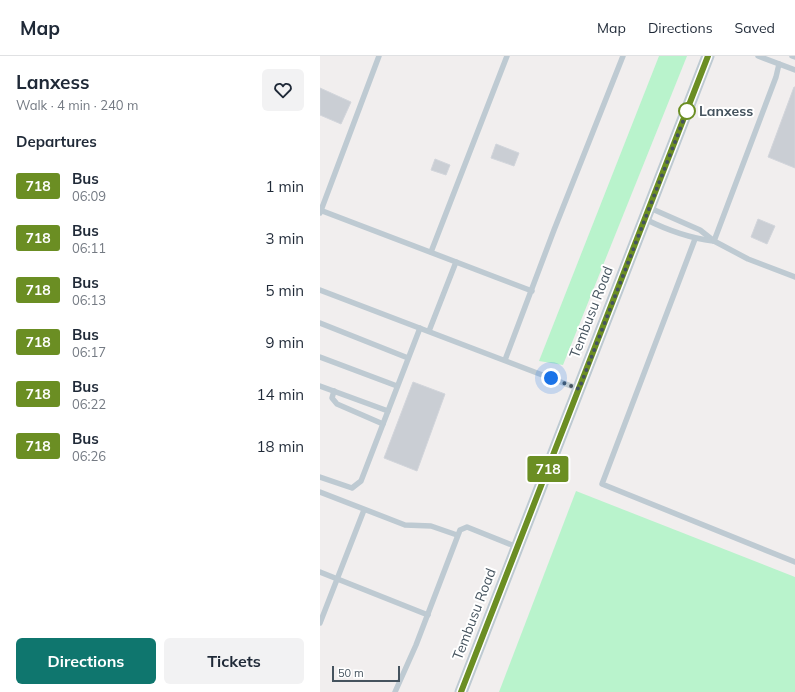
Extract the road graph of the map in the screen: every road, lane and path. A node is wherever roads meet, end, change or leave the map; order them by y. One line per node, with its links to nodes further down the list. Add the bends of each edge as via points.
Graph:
1 (379, 56): 8 (lane)
2 (507, 56): 12 (lane)
3 (623, 56): 16 (lane)
4 (708, 56): 9 (street, Tembusu Road)
5 (758, 56): 6 (lane)
6 (779, 64): 7 (lane); 11 (lane)
7 (795, 70)
8 (320, 211): 12 (lane)
9 (647, 213): 10 (lane, via 658,226); 11 (lane, via 700,230); 25 (street, Tembusu Road)
10 (694, 239): 11 (lane); 34 (lane, via 602,484)
11 (714, 241): 14 (lane, via 748,259)
12 (431, 252): 13 (lane)
13 (456, 262): 16 (lane); 19 (lane)
14 (795, 277)
15 (320, 291): 18 (lane)
16 (532, 291): 22 (lane)
17 (320, 323): 21 (lane)
18 (420, 328): 19 (lane); 21 (lane)
19 (429, 331): 22 (lane)
20 (320, 357): 24 (lane)
21 (408, 358): 24 (lane)
22 (505, 360): 25 (lane)
23 (320, 386): 26 (lane)
24 (397, 386): 27 (lane)
25 (579, 389): 33 (street, Tembusu Road)
26 (334, 391): 27 (lane); 28 (lane, via 332,398 337,404)
27 (388, 412): 28 (lane)
28 (383, 424): 29 (lane, via 361,482 357,486 352,488)
29 (320, 477)
30 (320, 492): 31 (lane)
31 (364, 510): 32 (lane, via 405,525 431,526); 36 (lane)
32 (456, 535): 33 (lane, via 467,527); 37 (lane)
33 (518, 547): 40 (street, Tembusu Road)
34 (795, 562)
35 (320, 572): 36 (lane)
36 (337, 579): 37 (lane); 38 (lane)
37 (428, 615): 39 (lane)
38 (320, 623)
39 (395, 692)
40 (461, 692)

